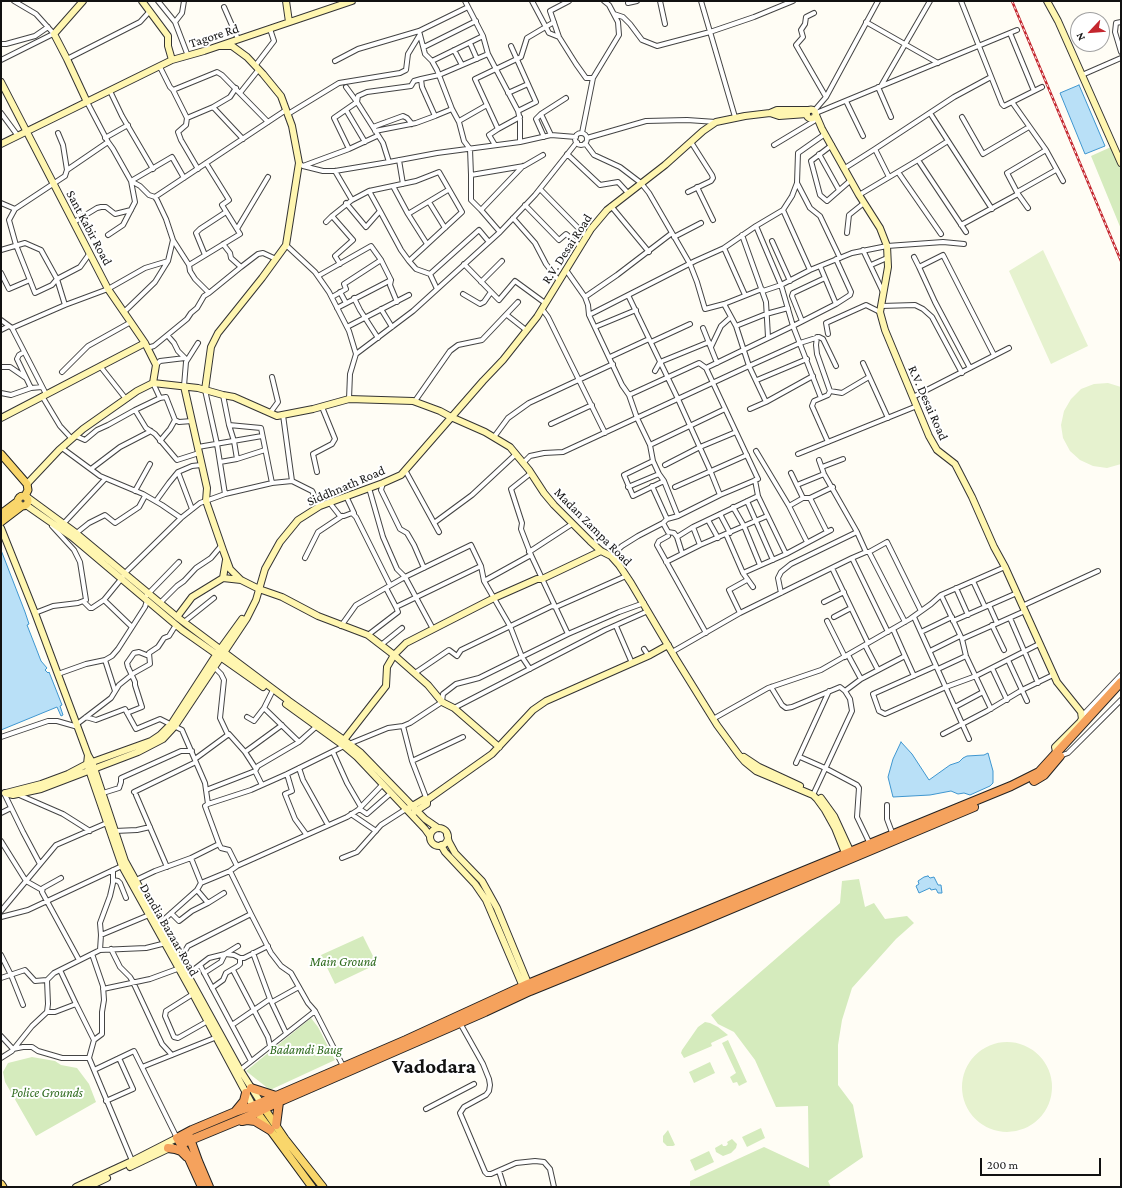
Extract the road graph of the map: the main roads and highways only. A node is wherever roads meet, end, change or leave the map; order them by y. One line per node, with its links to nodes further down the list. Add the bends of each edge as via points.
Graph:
1 (1, 454): 2 (main road, via 27,484 28,490)
2 (24, 501): 3 (main road); 4 (main road)
3 (1, 514)
4 (1, 522)
5 (1121, 682): 7 (highway)
6 (1121, 690): 7 (highway)
7 (1078, 732): 8 (highway)
8 (1058, 754): 9 (highway, via 1036,774 870,844); 9 (highway, via 1044,775 1034,781 958,814)
9 (849, 856): 10 (highway, via 527,988)
10 (277, 1099): 11 (highway); 12 (highway, via 249,1091); 14 (highway)
11 (259, 1108): 12 (highway); 13 (highway); 14 (main road)
12 (234, 1112): 15 (highway)
13 (235, 1122): 14 (highway, via 255,1121); 15 (highway)
14 (273, 1128): 22 (main road); 23 (main road)
15 (189, 1136): 17 (highway, via 179,1141); 21 (highway)
16 (168, 1148): 17 (highway, via 181,1151)
17 (191, 1162): 20 (highway)
18 (1, 1184): 19 (main road)
19 (3, 1187)
20 (202, 1187)
21 (209, 1187)
22 (312, 1187)
23 (323, 1187)

